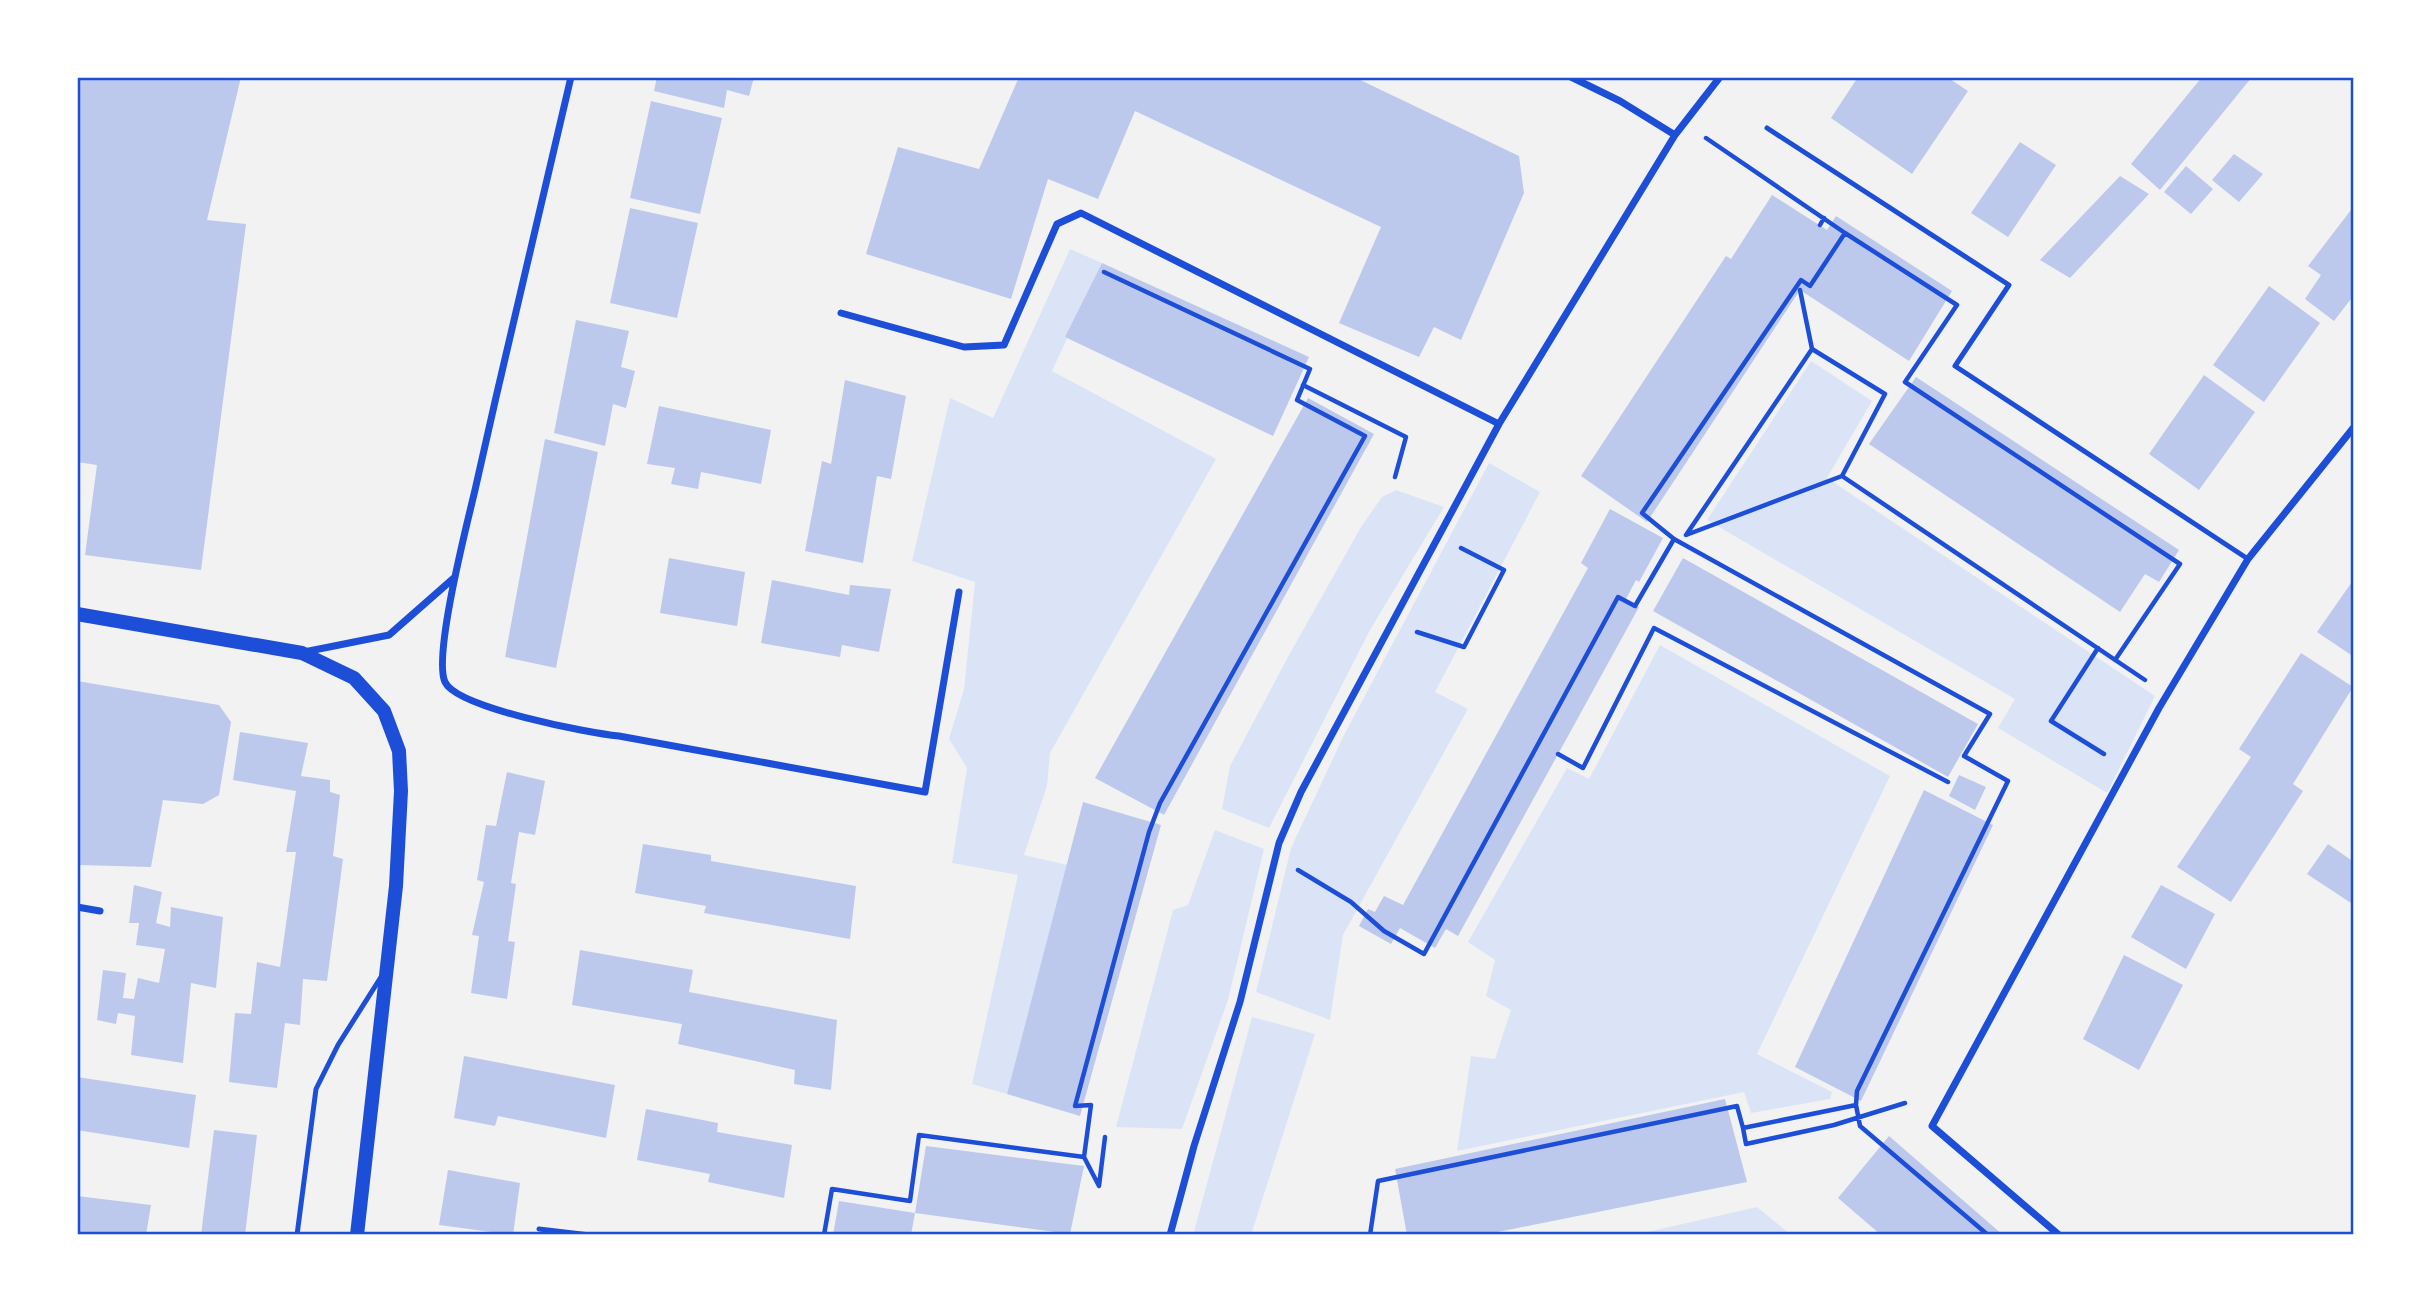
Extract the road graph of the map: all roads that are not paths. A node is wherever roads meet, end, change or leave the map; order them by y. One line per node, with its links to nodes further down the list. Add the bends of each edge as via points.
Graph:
1 (571, 77): 10 (street)
2 (1571, 77): 5 (street)
3 (1720, 77): 5 (street)
4 (1767, 128): 9 (lane, via 2010,285 1955,366)
5 (1675, 135): 7 (street)
6 (841, 313): 7 (street, via 964,347 1004,345 1058,224 1081,213)
7 (1499, 424): 21 (street, via 1301,792 1279,843 1240,1002)
8 (2354, 427): 9 (street)
9 (2248, 559): 22 (street, via 2166,695 1932,1126)
10 (455, 577): 11 (street, via 441,665 445,684 460,696 524,718 594,734 925,792); 13 (street, via 389,635)
11 (959, 592)
12 (77, 614): 13 (main road)
13 (302, 653): 16 (main road, via 354,678 384,711 399,751 396,886)
14 (77, 907): 15 (street)
15 (100, 911)
16 (387, 968): 18 (lane, via 316,1089); 19 (main road)
17 (539, 1229): 20 (lane)
18 (297, 1235)
19 (357, 1235)
20 (590, 1235)
21 (1170, 1235)
22 (2059, 1235)

